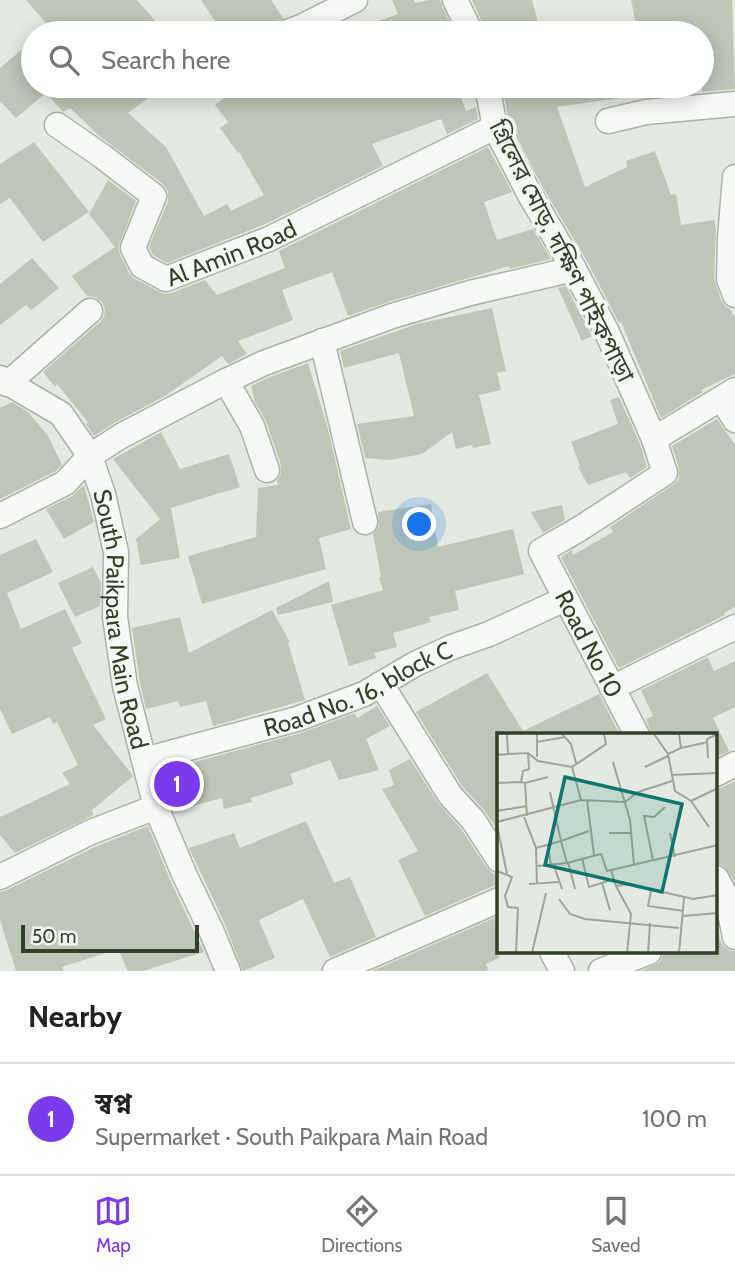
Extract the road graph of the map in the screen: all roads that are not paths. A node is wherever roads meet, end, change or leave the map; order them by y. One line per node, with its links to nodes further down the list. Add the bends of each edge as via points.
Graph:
1 (355, 0): 3 (street)
2 (455, 0): 4 (street)
3 (313, 21)
4 (465, 21)
5 (489, 98): 9 (street, গ্রিলের মোড়, দক্ষিণ পাইকপাড়া)
6 (735, 104): 7 (street, via 646,112)
7 (608, 121)
8 (57, 125): 9 (street, Al Amin Road, via 154,196 134,248 142,266 166,279 269,239)
9 (495, 127): 11 (street, গ্রিলের মোড়, দক্ষিণ পাইকপাড়া)
10 (735, 177): 12 (street, via 729,279)
11 (574, 269): 14 (street, via 470,293); 19 (street, গ্রিলের মোড়, দক্ষিণ পাইকপাড়া)
12 (735, 295)
13 (90, 311): 16 (street)
14 (322, 341): 15 (street); 23 (street)
15 (226, 380): 20 (street); 21 (street, via 252,426)
16 (7, 388): 20 (street, South Paikpara Main Road, via 61,414)
17 (728, 394): 18 (street); 19 (street)
18 (735, 420)
19 (654, 439): 24 (street, গ্রিলের মোড়, দক্ষিণ পাইকপাড়া, via 665,473)
20 (90, 456): 22 (street, via 65,484); 30 (street, South Paikpara Main Road, via 116,552 115,617 125,685)
21 (267, 470)
22 (0, 516)
23 (365, 522)
24 (541, 551): 25 (street, Road No 10)
25 (565, 599): 27 (street, Road No. 16, block C, via 415,664); 28 (street, Road No 10)
26 (735, 627): 28 (street)
27 (381, 684): 30 (street, Road No. 16, block C, via 297,719); 34 (street, via 450,795)
28 (612, 688): 29 (street, Road No 10)
29 (636, 733)
30 (144, 760): 33 (street, South Paikpara Main Road)
31 (735, 764): 32 (street)
32 (718, 773)
33 (156, 807): 35 (street, via 91,832); 39 (street, South Paikpara Main Road)
34 (497, 857)
35 (0, 877)
36 (497, 901): 40 (street)
37 (553, 954): 41 (street)
38 (644, 954): 42 (street)
39 (228, 971)
40 (335, 971)
41 (562, 971)
42 (601, 971)

